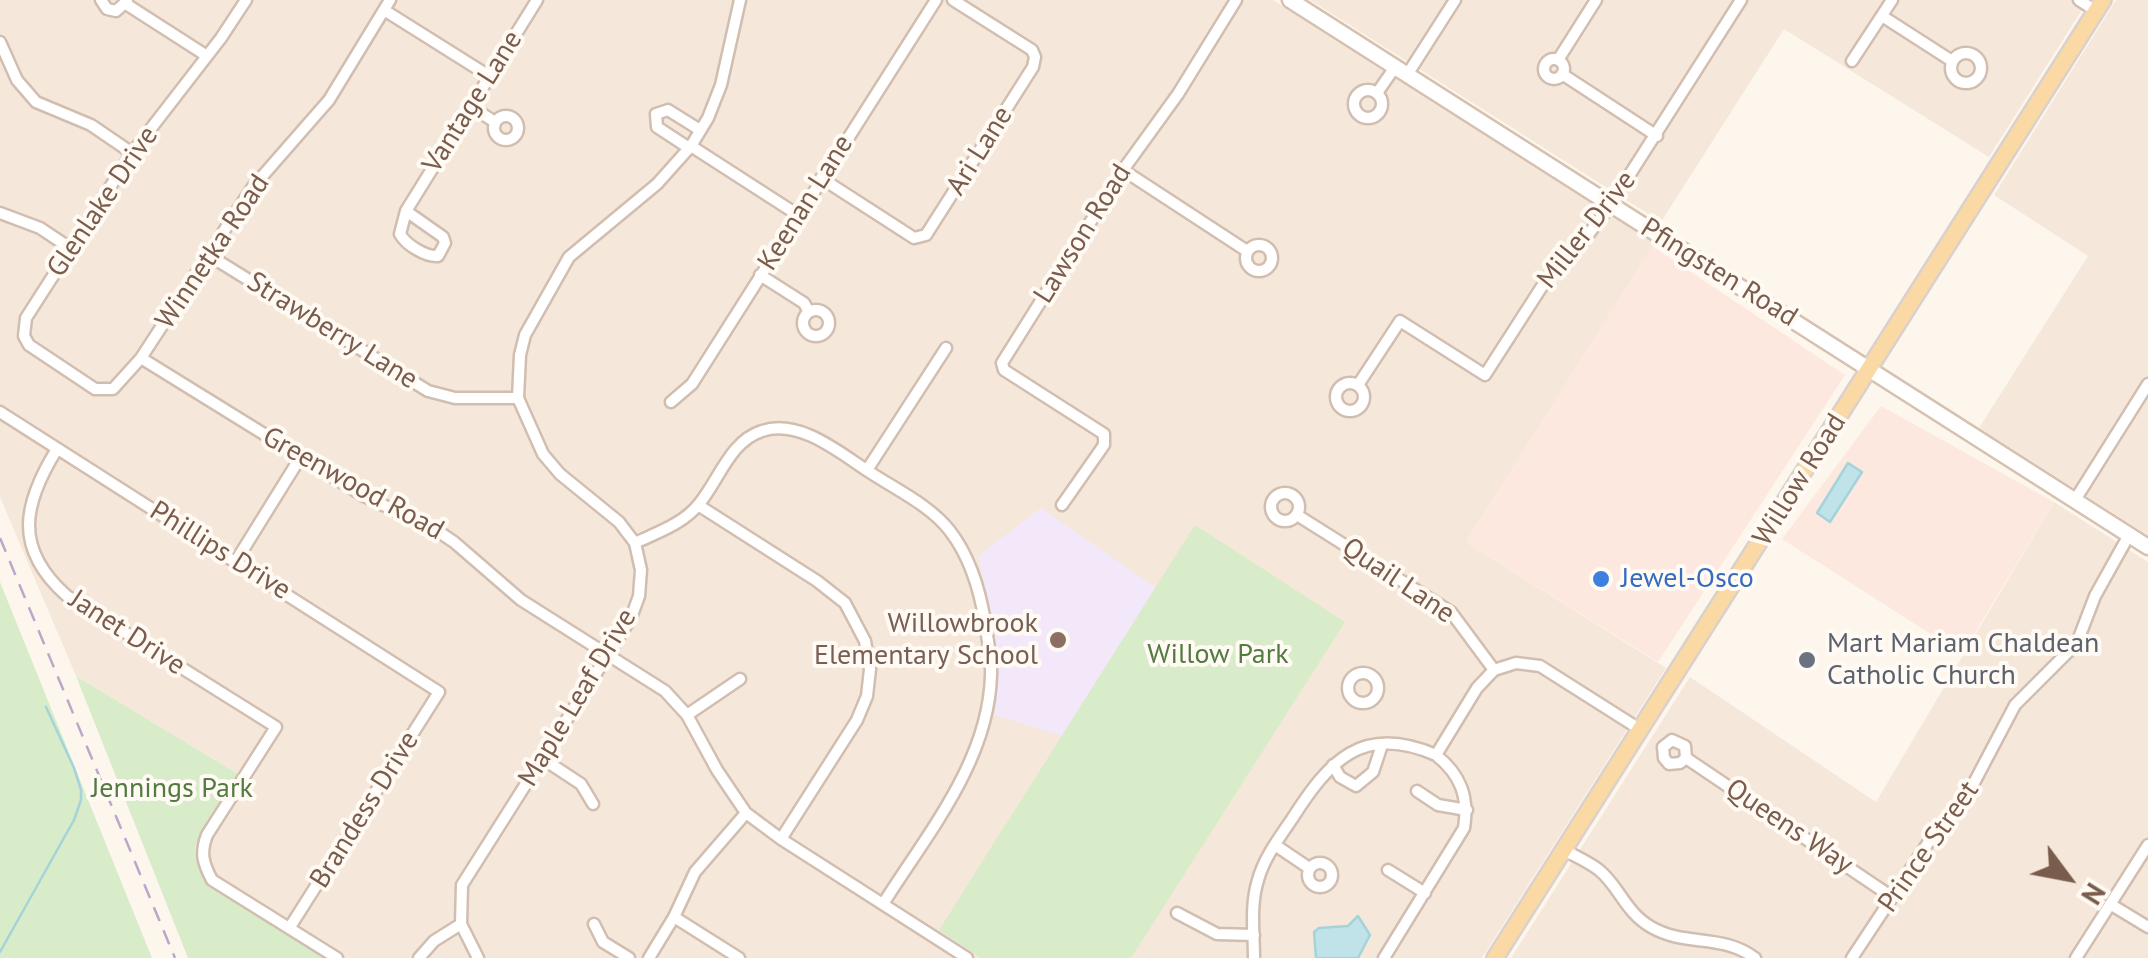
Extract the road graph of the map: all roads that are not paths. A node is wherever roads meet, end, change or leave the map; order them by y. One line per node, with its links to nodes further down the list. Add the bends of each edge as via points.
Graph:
1 (102, 0): 13 (street, via 111,11)
2 (246, 0): 19 (street, Glenlake Drive)
3 (537, 0): 25 (street, Vantage Lane)
4 (740, 0): 29 (street, via 721,85)
5 (936, 0): 34 (street, Keenan Lane)
6 (953, 0): 34 (street, Ari Lane, via 1035,57 926,235 918,239)
7 (1236, 0): 33 (street, Lawson Road)
8 (1455, 0): 23 (street)
9 (1596, 0): 20 (street)
10 (1741, 0): 30 (street, Miller Drive)
11 (1892, 0): 17 (street)
12 (2079, 0): 16 (street)
13 (126, 2): 19 (street)
14 (1301, 3): 23 (main road, Pfingsten Road)
15 (387, 5): 25 (street); 41 (street, Winnetka Road, via 329,100 252,188)
16 (2099, 6): 46 (main road, Willow Road)
17 (1882, 16): 21 (street); 22 (street)
18 (0, 42): 32 (street, via 36,102 91,125)
19 (206, 56): 32 (street, Glenlake Drive)
20 (1558, 60): 24 (street); 24 (street, via 1544,70 1552,79)
21 (1852, 61)
22 (1952, 61)
23 (1401, 70): 26 (street); 35 (main road, Pfingsten Road)
24 (1562, 74): 30 (street)
25 (489, 76): 27 (street, Vantage Lane)
26 (1376, 93)
27 (470, 106): 28 (street); 36 (street, Vantage Lane)
28 (495, 122)
29 (700, 130): 31 (street); 31 (street, via 668,110 656,114 657,126)
30 (1657, 136): 35 (street, Miller Drive)
31 (690, 146): 38 (street); 50 (street, via 657,184 569,258 525,335)
32 (132, 152): 39 (street, Glenlake Drive)
33 (1123, 170): 40 (street); 58 (street, Lawson Road, via 1002,363 1104,434 1104,445)
34 (821, 178): 38 (street, Keenan Lane)
35 (1611, 204): 46 (main road, Pfingsten Road); 48 (street, Miller Drive, via 1548,277 1485,375 1400,321)
36 (408, 207): 36 (street, via 403,240 438,256 444,236)
37 (0, 213): 39 (street)
38 (798, 215): 42 (street, Keenan Lane)
39 (70, 248): 49 (street, Glenlake Drive, via 26,318 24,336)
40 (1247, 251)
41 (210, 256): 45 (street, Winnetka Road); 50 (street, Strawberry Lane, via 428,391)
42 (760, 275): 43 (street); 51 (street, Keenan Lane, via 692,384)
43 (810, 312)
44 (946, 348): 55 (street)
45 (141, 358): 49 (street, Winnetka Road, via 113,389); 54 (street, Greenwood Road)
46 (1870, 369): 56 (main road, Pfingsten Road); 69 (main road, Willow Road)
47 (2148, 384): 56 (street)
48 (1358, 385)
49 (95, 389)
50 (518, 398): 61 (street, via 543,454)
51 (670, 402)
52 (0, 412): 53 (street, Phillips Drive)
53 (57, 449): 63 (street, Phillips Drive); 93 (street, Janet Drive, via 32,493 30,520 39,562 54,584 276,727 202,850 212,880)
54 (300, 458): 63 (street); 64 (street, Greenwood Road, via 436,530 521,600)
55 (867, 470): 57 (street, via 802,432 764,430 738,446); 87 (street, via 950,530 978,585 992,669 976,751)
56 (2075, 500): 60 (main road, Pfingsten Road)
57 (698, 505): 61 (street); 79 (street, via 845,603 865,641 868,696)
58 (1062, 505)
59 (1297, 514): 65 (street, Quail Lane, via 1451,612)
60 (2129, 535): 62 (main road, Pfingsten Road); 86 (street, Prince Street, via 2077,642 2015,705 1966,798)
61 (636, 543): 64 (street, Maple Leaf Drive, via 639,596)
62 (2148, 547)
63 (236, 561): 67 (street, Phillips Drive)
64 (607, 656): 68 (street, Greenwood Road, via 664,691); 73 (street, Maple Leaf Drive)
65 (1494, 670): 69 (street, via 1516,663 1540,666); 71 (street)
66 (740, 679): 68 (street)
67 (439, 692): 93 (street, Brandess Drive)
68 (687, 715): 78 (street, Greenwood Road)
69 (1642, 730): 82 (main road, Willow Road)
70 (1382, 744): 71 (street, via 1414,745); 74 (street); 74 (street, via 1372,772 1356,786)
71 (1436, 755): 77 (street, via 1460,783)
72 (1686, 758): 86 (street, Queens Way)
73 (543, 759): 76 (street, via 581,784); 91 (street, Maple Leaf Drive, via 462,886)
74 (1332, 765): 80 (street)
75 (1417, 791): 77 (street, via 1438,805)
76 (593, 804)
77 (1467, 810): 85 (street, via 1458,841)
78 (746, 814): 79 (street, Greenwood Road); 90 (street, via 695,872)
79 (781, 839): 87 (street, Greenwood Road)
80 (1275, 845): 83 (street); 95 (street, via 1258,878)
81 (2148, 845): 88 (street)
82 (1564, 850): 105 (main road, Willow Road); 106 (street, via 1600,871 1626,908 1650,926 1672,937 1725,942)
83 (1310, 868)
84 (1388, 870): 85 (street)
85 (1425, 893): 104 (street)
86 (1892, 896): 107 (street, Prince Street)
87 (883, 904): 102 (street, Greenwood Road)
88 (2110, 904): 94 (street); 108 (street)
89 (1177, 913): 95 (street, via 1218,934)
90 (674, 917): 100 (street); 101 (street)
91 (461, 924): 97 (street); 98 (street)
92 (594, 924): 99 (street, via 603,942)
93 (290, 927): 96 (street)
94 (2148, 927)
95 (1254, 935): 103 (street)
96 (337, 958)
97 (419, 958)
98 (478, 958)
99 (629, 958)
100 (649, 958)
101 (739, 958)
102 (967, 958)
103 (1254, 958)
104 (1384, 958)
105 (1495, 958)
106 (1755, 958)
107 (1852, 958)
108 (2076, 958)

